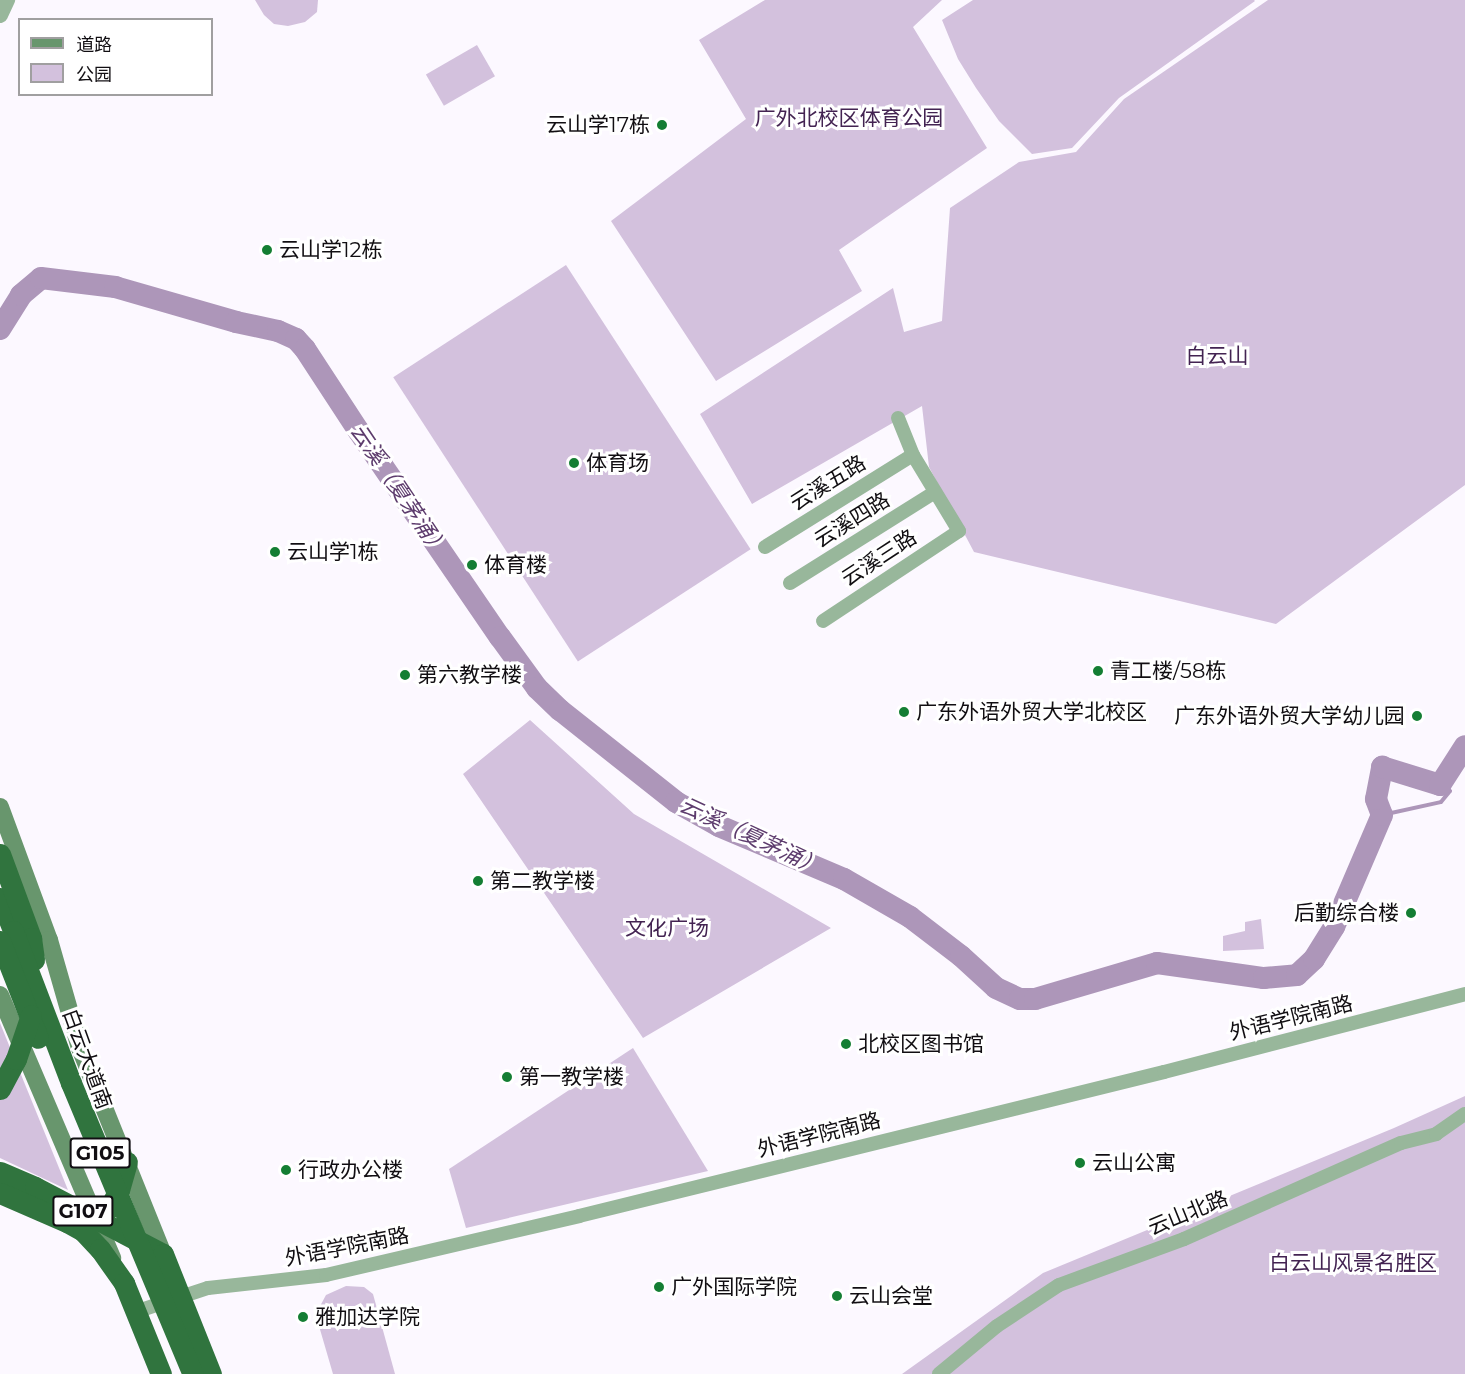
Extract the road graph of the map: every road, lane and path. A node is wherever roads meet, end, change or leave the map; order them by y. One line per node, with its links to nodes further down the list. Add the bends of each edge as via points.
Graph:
1 (7, 0): 2 (street)
2 (0, 15)
3 (898, 418): 4 (street)
4 (913, 455): 5 (street); 6 (street, 云溪五路)
5 (935, 492): 7 (street, 云溪四路); 8 (street, 云溪三路, via 959,531)
6 (765, 547)
7 (790, 583)
8 (822, 621)
9 (0, 807): 17 (main road, 白云大道南, via 49,940 80,1048)
10 (0, 854): 15 (highway, bridge, via 31,938 35,987 27,1035)
11 (0, 898): 12 (highway, G105)
12 (6, 936): 28 (highway, 白云大道南 / G105, bridge); 29 (highway, 白云大道南 / G105, bridge)
13 (1465, 994): 25 (street, 外语学院南路, via 1164,1072 353,1270)
14 (0, 995): 19 (main road)
15 (0, 1089)
16 (1465, 1114): 31 (street, 云山北路, via 1436,1134 1401,1143 1184,1239 1059,1285 997,1326)
17 (127, 1162): 19 (main road, via 110,1187 98,1191); 21 (highway, via 113,1203); 23 (main road, 白云大道南)
18 (0, 1172): 21 (highway, G107)
19 (81, 1189): 21 (main road)
20 (0, 1193): 22 (highway, G107)
21 (94, 1217): 22 (highway); 23 (highway, G107); 24 (main road)
22 (67, 1222): 24 (highway, G107, via 83,1231 100,1249)
23 (163, 1254): 25 (highway, 白云大道南)
24 (124, 1283): 26 (highway, G107)
25 (179, 1295): 26 (street, 外语学院南路); 30 (highway, 白云大道南)
26 (135, 1312): 27 (highway, G107)
27 (161, 1374)
28 (178, 1374)
29 (193, 1374)
30 (211, 1374)
31 (939, 1374)

